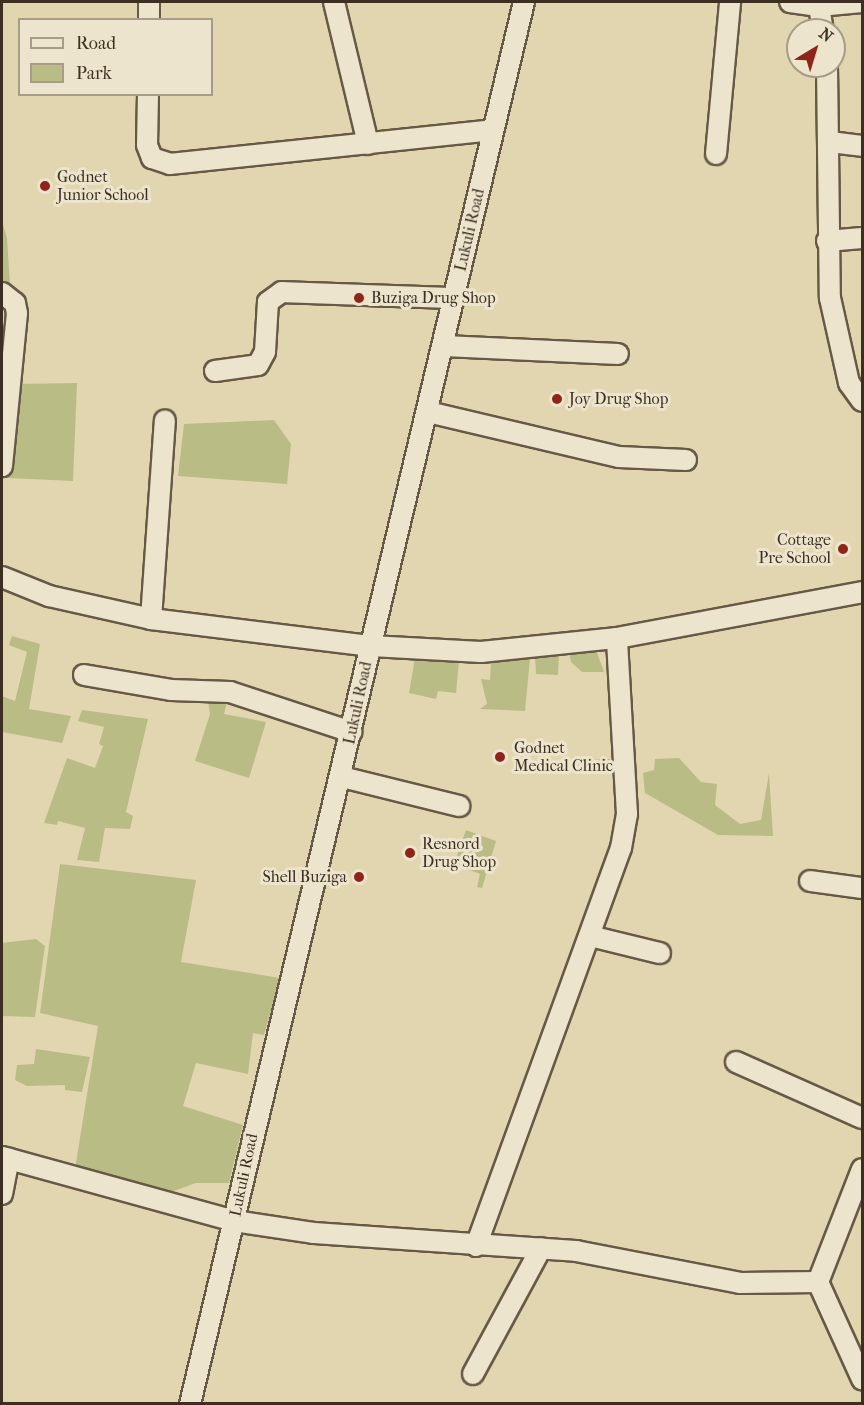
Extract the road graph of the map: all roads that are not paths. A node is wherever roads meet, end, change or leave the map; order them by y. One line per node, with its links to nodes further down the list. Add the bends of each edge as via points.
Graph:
1 (149, 2): 8 (street)
2 (334, 2): 14 (street)
3 (524, 2): 12 (street, Lukuli Road)
4 (730, 2): 16 (street)
5 (790, 2): 7 (street)
6 (862, 2): 7 (street)
7 (819, 6): 9 (street)
8 (149, 18)
9 (822, 18)
10 (827, 78): 13 (street)
11 (147, 96): 14 (street, via 147,146 159,162)
12 (492, 130): 14 (street); 20 (street, Lukuli Road)
13 (830, 142): 15 (street); 18 (street)
14 (368, 144)
15 (862, 146)
16 (716, 154)
17 (862, 238): 18 (street)
18 (827, 241): 24 (street, via 836,341 849,383)
19 (2, 293): 28 (street, via 15,303 17,313)
20 (455, 298): 21 (street, Lukuli Road); 23 (street, via 282,292 268,302 265,352 258,365)
21 (444, 346): 22 (street); 25 (street, Lukuli Road)
22 (618, 354)
23 (215, 371)
24 (862, 401)
25 (428, 412): 27 (street, via 619,457); 33 (street, Lukuli Road)
26 (165, 420): 31 (street)
27 (686, 460)
28 (2, 466)
29 (4, 584): 31 (street)
30 (862, 592): 32 (street)
31 (151, 619): 33 (street)
32 (617, 638): 33 (street, via 481,652); 40 (street, via 627,814 621,848)
33 (371, 646): 35 (street, Lukuli Road)
34 (84, 675): 35 (street, via 171,690 230,692)
35 (352, 732): 36 (street, Lukuli Road)
36 (342, 777): 37 (street); 47 (street, Lukuli Road)
37 (459, 806)
38 (810, 881): 39 (street)
39 (862, 888)
40 (590, 936): 41 (street); 48 (street)
41 (660, 953)
42 (736, 1062): 43 (street)
43 (862, 1118)
44 (5, 1158): 46 (street); 47 (street)
45 (862, 1169): 50 (street)
46 (2, 1194)
47 (234, 1221): 48 (street, via 313,1233); 53 (street, Lukuli Road)
48 (476, 1246): 49 (street)
49 (541, 1248): 50 (street, via 740,1283); 51 (street)
50 (818, 1282): 52 (street)
51 (472, 1374)
52 (862, 1379)
53 (190, 1404)

